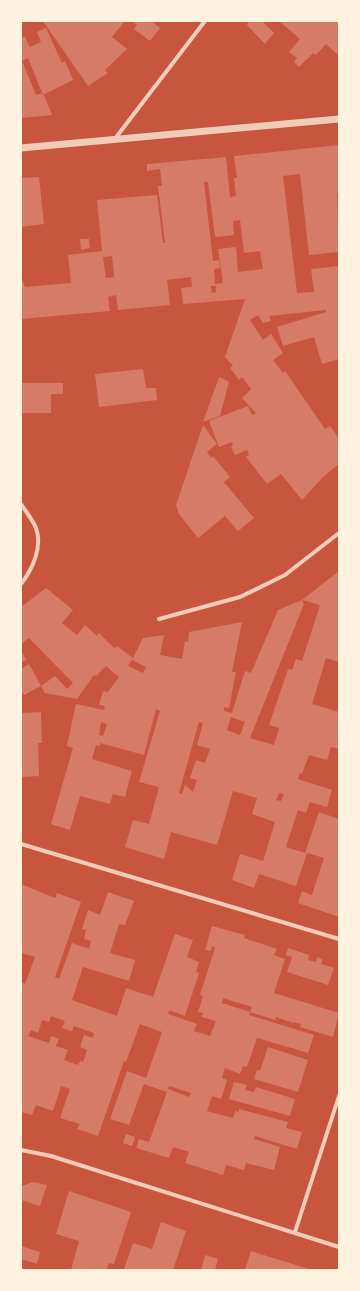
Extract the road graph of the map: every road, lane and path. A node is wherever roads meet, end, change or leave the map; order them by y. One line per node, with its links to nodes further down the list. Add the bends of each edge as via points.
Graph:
1 (205, 21): 3 (street)
2 (339, 119): 3 (street)
3 (114, 140): 4 (street)
4 (21, 148)
5 (21, 504): 7 (street, via 36,528 38,540 33,565)
6 (339, 533): 8 (street, via 285,575 240,597)
7 (21, 584)
8 (159, 619)
9 (21, 844): 10 (street)
10 (339, 939)
11 (339, 1096): 13 (street)
12 (21, 1150): 13 (street, via 51,1156)
13 (295, 1232): 14 (street)
14 (339, 1247)

